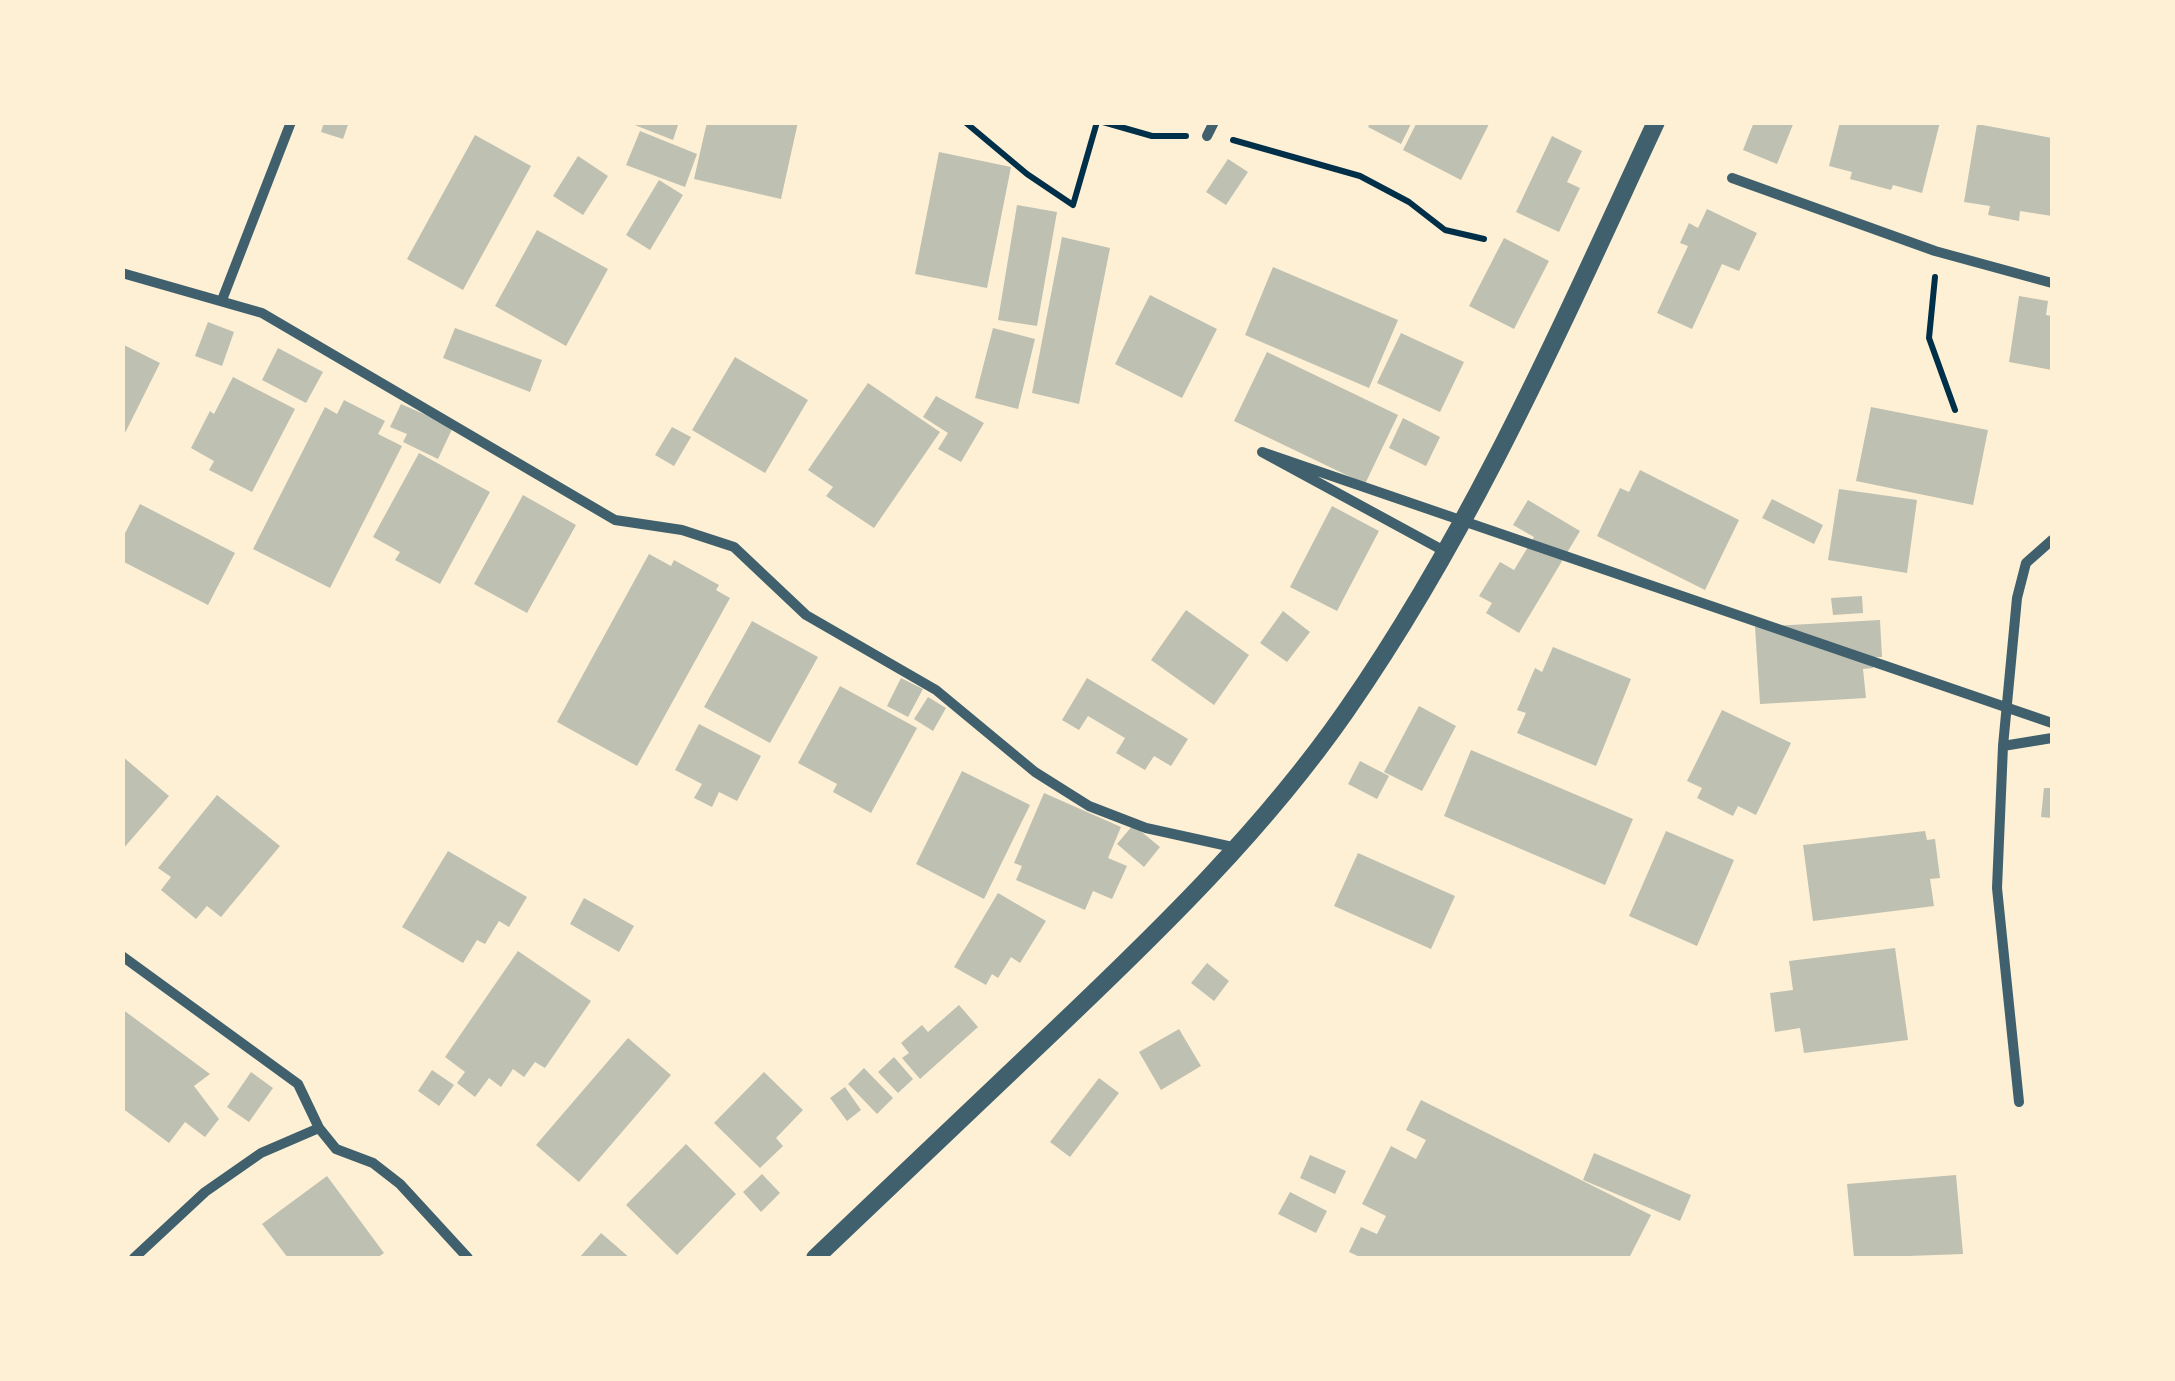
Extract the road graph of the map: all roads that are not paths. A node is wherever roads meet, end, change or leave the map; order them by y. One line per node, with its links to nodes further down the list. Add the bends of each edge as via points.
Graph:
1 (291, 122): 8 (street)
2 (1214, 122): 4 (street)
3 (1656, 122): 10 (street, via 1508,440)
4 (1206, 136)
5 (1732, 178): 7 (street, via 1935,251)
6 (122, 272): 8 (street)
7 (2052, 283)
8 (222, 300): 14 (street, via 262,313 615,520 734,546 806,615 936,690 1035,772 1090,806 1146,828)
9 (2052, 540): 13 (street, via 2026,563 2017,598)
10 (1447, 553): 11 (street, via 1262,452); 14 (street, via 1346,712)
11 (2052, 724)
12 (2052, 738): 13 (street)
13 (2003, 746): 16 (street, via 1997,888)
14 (1238, 848): 20 (street)
15 (122, 956): 17 (street, via 298,1084)
16 (2019, 1102)
17 (319, 1128): 18 (street, via 247,1162); 19 (street, via 336,1149 373,1163 400,1184)
18 (134, 1258)
19 (468, 1258)
20 (815, 1258)

